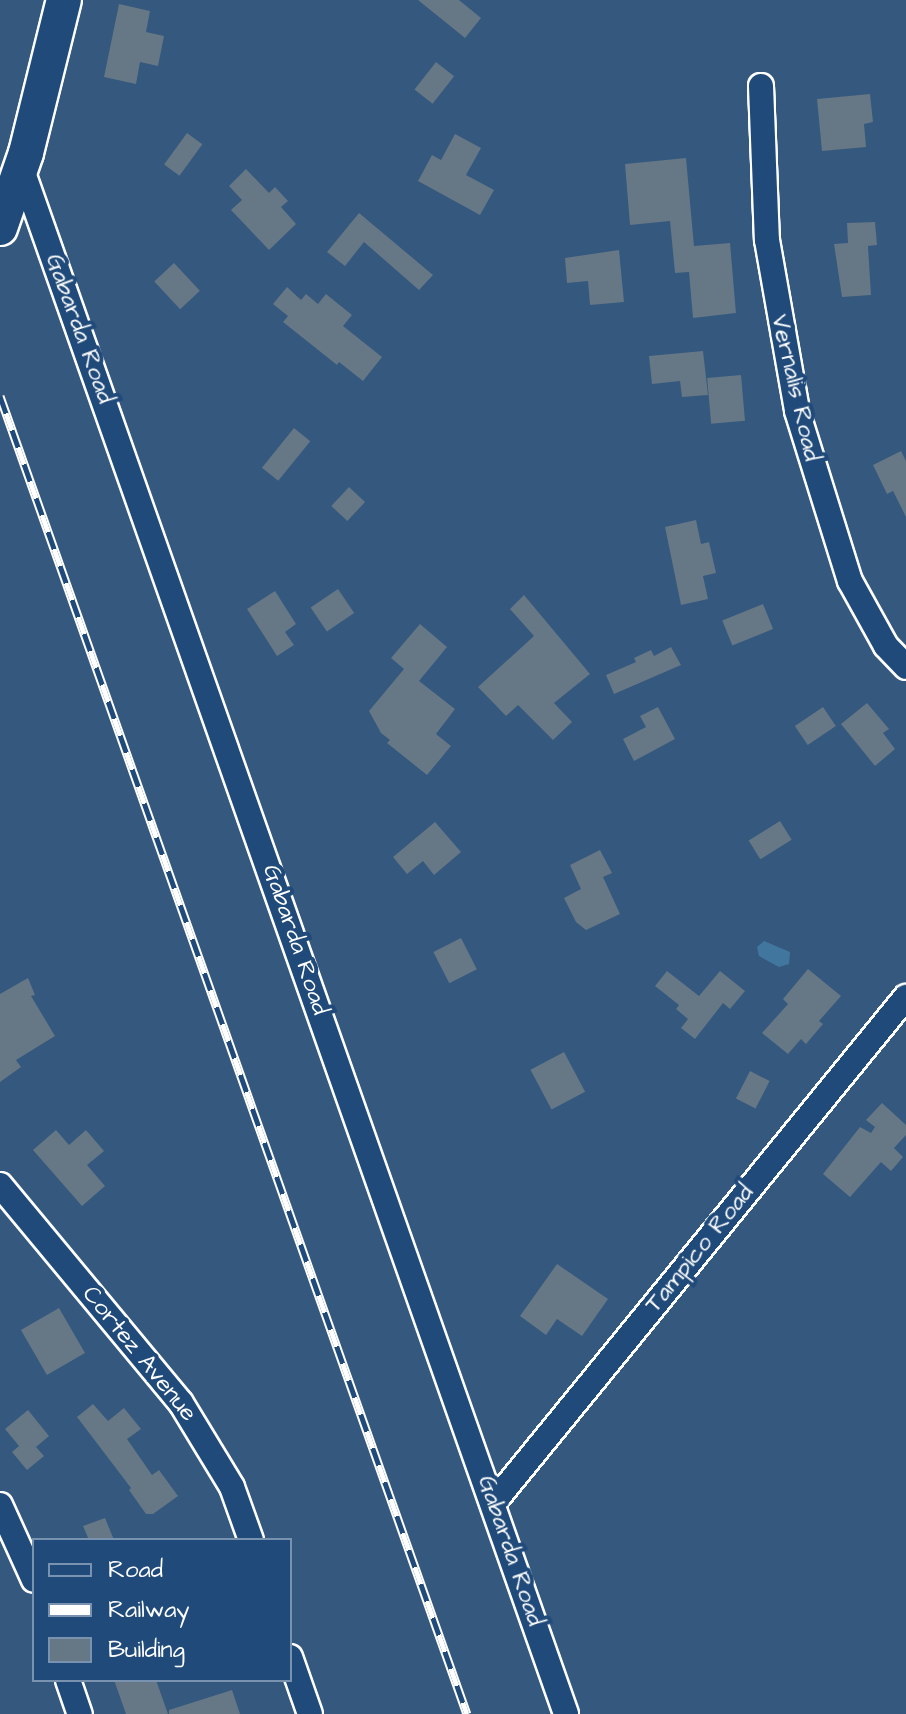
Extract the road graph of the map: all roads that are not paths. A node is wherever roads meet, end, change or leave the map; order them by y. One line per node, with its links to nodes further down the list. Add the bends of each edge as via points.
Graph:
1 (64, 0): 3 (street)
2 (761, 86): 5 (street, Vernalis Road, via 767,240 797,411 850,581 886,646)
3 (21, 167): 4 (street); 8 (street, Gabarda Road)
4 (0, 228)
5 (906, 667)
6 (906, 997): 8 (street, Tampico Road)
7 (0, 1185): 10 (street, Cortez Avenue, via 181,1403 232,1487)
8 (494, 1502): 16 (street, Gabarda Road)
9 (0, 1505): 11 (street)
10 (250, 1538)
11 (32, 1576)
12 (292, 1663): 15 (street)
13 (69, 1682): 14 (street)
14 (80, 1714)
15 (310, 1714)
16 (566, 1714)

